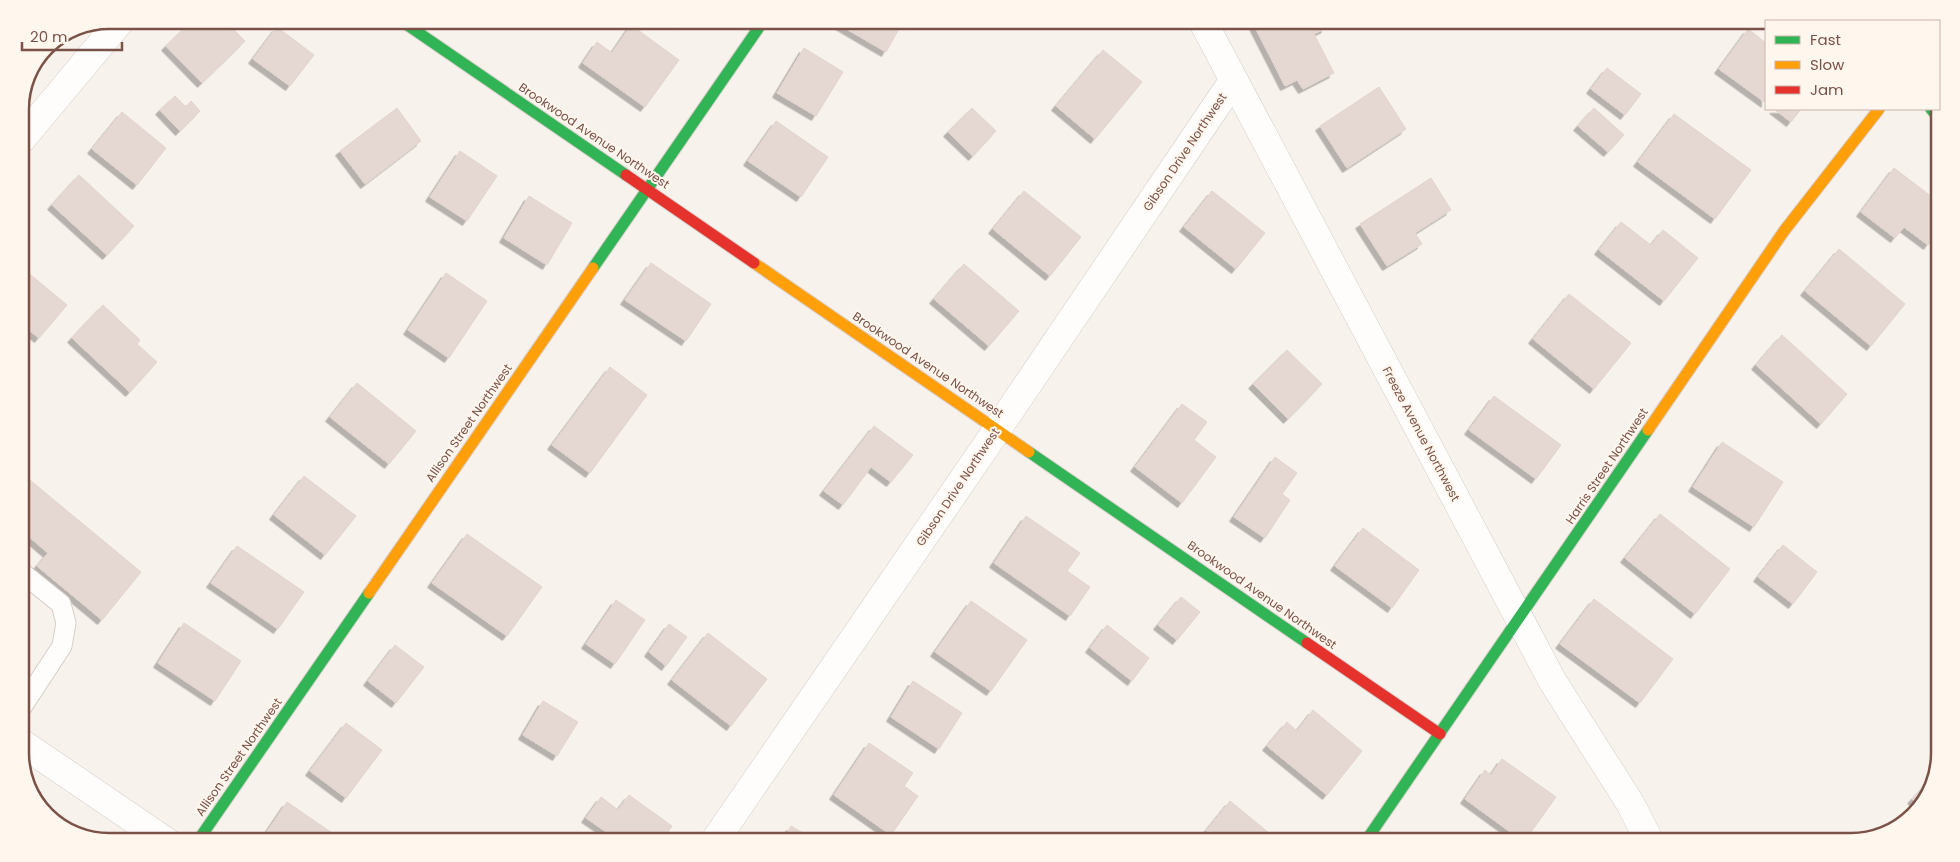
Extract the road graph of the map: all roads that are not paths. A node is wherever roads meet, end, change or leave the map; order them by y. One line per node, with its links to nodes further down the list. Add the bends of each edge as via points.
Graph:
1 (113, 29): 7 (street)
2 (413, 29): 8 (street, Brookwood Avenue Northwest)
3 (758, 29): 8 (street, Allison Street Northwest)
4 (1207, 29): 5 (street, Freeze Avenue Northwest)
5 (1234, 81): 9 (street, Gibson Drive Northwest); 11 (street, Freeze Avenue Northwest)
6 (1878, 110): 11 (street, Harris Street Northwest, via 1784,231)
7 (29, 129)
8 (647, 189): 9 (street, Brookwood Avenue Northwest); 16 (street, Allison Street Northwest)
9 (997, 430): 13 (street, Brookwood Avenue Northwest); 17 (street, Gibson Drive Northwest)
10 (29, 578): 12 (lane, via 61,604 66,623 62,646)
11 (1520, 619): 13 (street, Harris Street Northwest); 19 (street, Freeze Avenue Northwest, via 1553,682 1630,803)
12 (29, 696)
13 (1440, 734): 18 (street, Harris Street Northwest)
14 (29, 748): 15 (street)
15 (154, 833)
16 (203, 833)
17 (720, 833)
18 (1371, 833)
19 (1645, 833)

